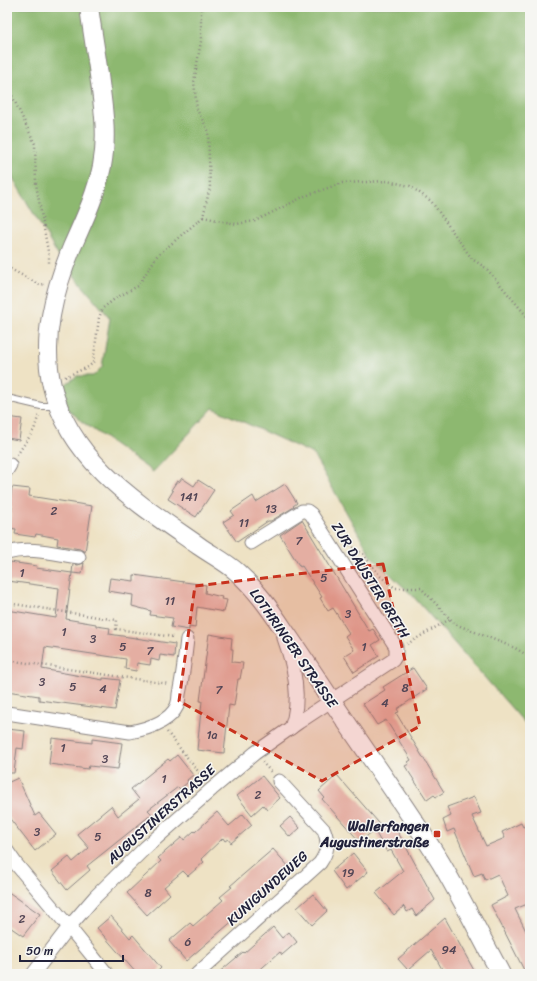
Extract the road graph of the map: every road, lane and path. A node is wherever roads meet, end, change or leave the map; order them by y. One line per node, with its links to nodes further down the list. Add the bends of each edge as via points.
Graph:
1 (89, 7): 7 (street, LOTHRINGER STRASSE, via 105,117 103,163 98,187 72,248)
2 (201, 7): 4 (path, via 201,41 194,82 197,110 208,130 210,187)
3 (7, 85): 6 (path, via 35,144 36,184 49,257)
4 (203, 217): 8 (path, via 236,224 255,221 305,196 342,183 387,181 410,186 431,201 472,259 486,268); 9 (path, via 157,256 138,286 104,308 99,318 93,363)
5 (7, 267): 7 (path, via 40,285)
6 (48, 269)
7 (49, 285): 9 (street, LOTHRINGER STRASSE, via 47,337)
8 (530, 320)
9 (51, 383): 11 (street, LOTHRINGER STRASSE)
10 (7, 398): 11 (lane)
11 (49, 406): 12 (path); 19 (street, LOTHRINGER STRASSE, via 63,421 87,456 103,472 163,520 235,570 252,587)
12 (8, 468)
13 (251, 543): 14 (street, ZUR DAUSTER GRETH, via 302,511 307,511)
14 (332, 547): 18 (path, via 348,544 363,554 380,576 395,588 421,588); 21 (street, ZUR DAUSTER GRETH)
15 (7, 553): 16 (street, via 33,550)
16 (79, 558)
17 (7, 603): 20 (path, via 117,620 116,629)
18 (450, 618): 21 (path, via 406,644); 22 (path, via 455,624 515,648)
19 (278, 621): 25 (street, LOTHRINGER STRASSE); 28 (street, via 294,669 296,709)
20 (187, 639): 24 (street)
21 (396, 647): 25 (street, ZUR DAUSTER GRETH, via 393,660)
22 (530, 657)
23 (7, 660): 24 (path)
24 (181, 686): 27 (street, via 177,706)
25 (332, 701): 28 (street, AUGUSTINERSTRASSE); 37 (street, LOTHRINGER STRASSE, via 441,864)
26 (7, 713): 27 (street, via 130,732 146,729)
27 (159, 722): 31 (path)
28 (291, 728): 29 (street, AUGUSTINERSTRASSE)
29 (255, 753): 30 (path); 31 (street, AUGUSTINERSTRASSE)
30 (279, 781): 36 (street, KUNIGUNDEWEG, via 324,830 327,853 320,863)
31 (212, 789): 33 (street, AUGUSTINERSTRASSE, via 145,848 95,897)
32 (7, 852): 33 (street)
33 (69, 927): 34 (street, AUGUSTINERSTRASSE); 35 (street)
34 (33, 974)
35 (107, 974)
36 (197, 974)
37 (501, 974)

